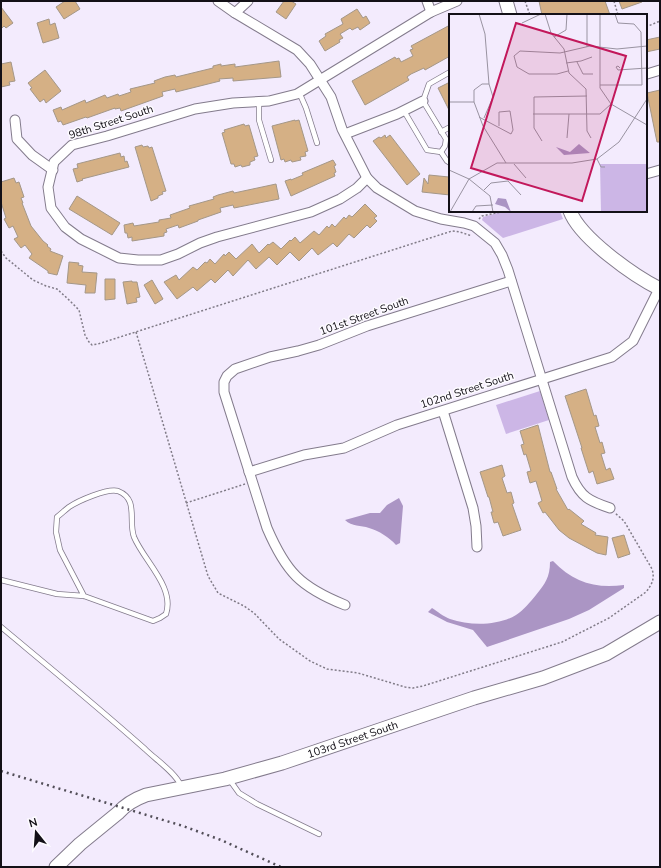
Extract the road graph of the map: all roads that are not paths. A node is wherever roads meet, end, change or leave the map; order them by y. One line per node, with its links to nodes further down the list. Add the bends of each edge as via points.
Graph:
1 (218, 1): 7 (street)
2 (248, 1): 7 (street)
3 (428, 1): 6 (street)
4 (457, 1): 6 (street, 98th Street South)
5 (506, 1): 8 (street)
6 (431, 12): 12 (street, 98th Street South)
7 (234, 13): 12 (street, via 297,50)
8 (510, 14)
9 (660, 70): 11 (street)
10 (449, 73): 14 (lane, via 429,84)
11 (647, 75)
12 (320, 79): 13 (street, 98th Street South); 20 (street, via 332,97)
13 (299, 92): 15 (street, 98th Street South); 21 (lane)
14 (423, 101): 16 (street); 19 (lane)
15 (259, 102): 23 (lane, via 259,120); 25 (street, 98th Street South, via 195,109 72,145 54,162)
16 (404, 111): 20 (street); 22 (lane, via 427,150)
17 (15, 120): 25 (street, via 17,139 32,155)
18 (449, 128): 19 (lane)
19 (441, 132): 22 (lane, via 446,139)
20 (345, 134): 28 (street)
21 (317, 143)
22 (441, 152): 24 (lane)
23 (271, 160)
24 (449, 162)
25 (52, 170): 28 (street, 98th Street South, via 48,187 51,208 65,227 81,239 119,258 138,260 161,260 217,237 311,212 340,199)
26 (660, 170): 27 (street)
27 (647, 174)
28 (367, 178): 30 (street, via 415,211 476,228 495,243)
29 (570, 212): 31 (street, via 572,217 610,256)
30 (512, 281): 32 (street); 34 (street, 101st Street South, via 368,326 319,345 235,369 226,376 224,392)
31 (660, 289): 32 (street, 102nd Street South, via 633,341 623,349 612,357)
32 (542, 379): 33 (street, 102nd Street South); 35 (street, via 578,489 594,503)
33 (443, 411): 34 (street, 102nd Street South, via 397,425 344,448 304,455); 36 (street, via 473,508)
34 (249, 472): 39 (street, via 267,528 288,568 299,581 318,594)
35 (610, 508)
36 (477, 547)
37 (1, 580): 38 (lane, via 57,594)
38 (84, 596): 38 (lane, via 153,621 166,614 169,607 161,581 134,537 129,499 117,491 102,492 70,506 57,517 56,532 60,550)
39 (345, 605)
40 (660, 622): 42 (street, 103rd Street South, via 606,654 543,678 474,698 282,763)
41 (1, 627): 43 (lane, via 138,743 180,782)
42 (228, 778): 43 (street, 103rd Street South); 44 (lane, via 239,793)
43 (182, 787): 45 (street, 103rd Street South, via 134,799)
44 (319, 834)
45 (56, 867)

